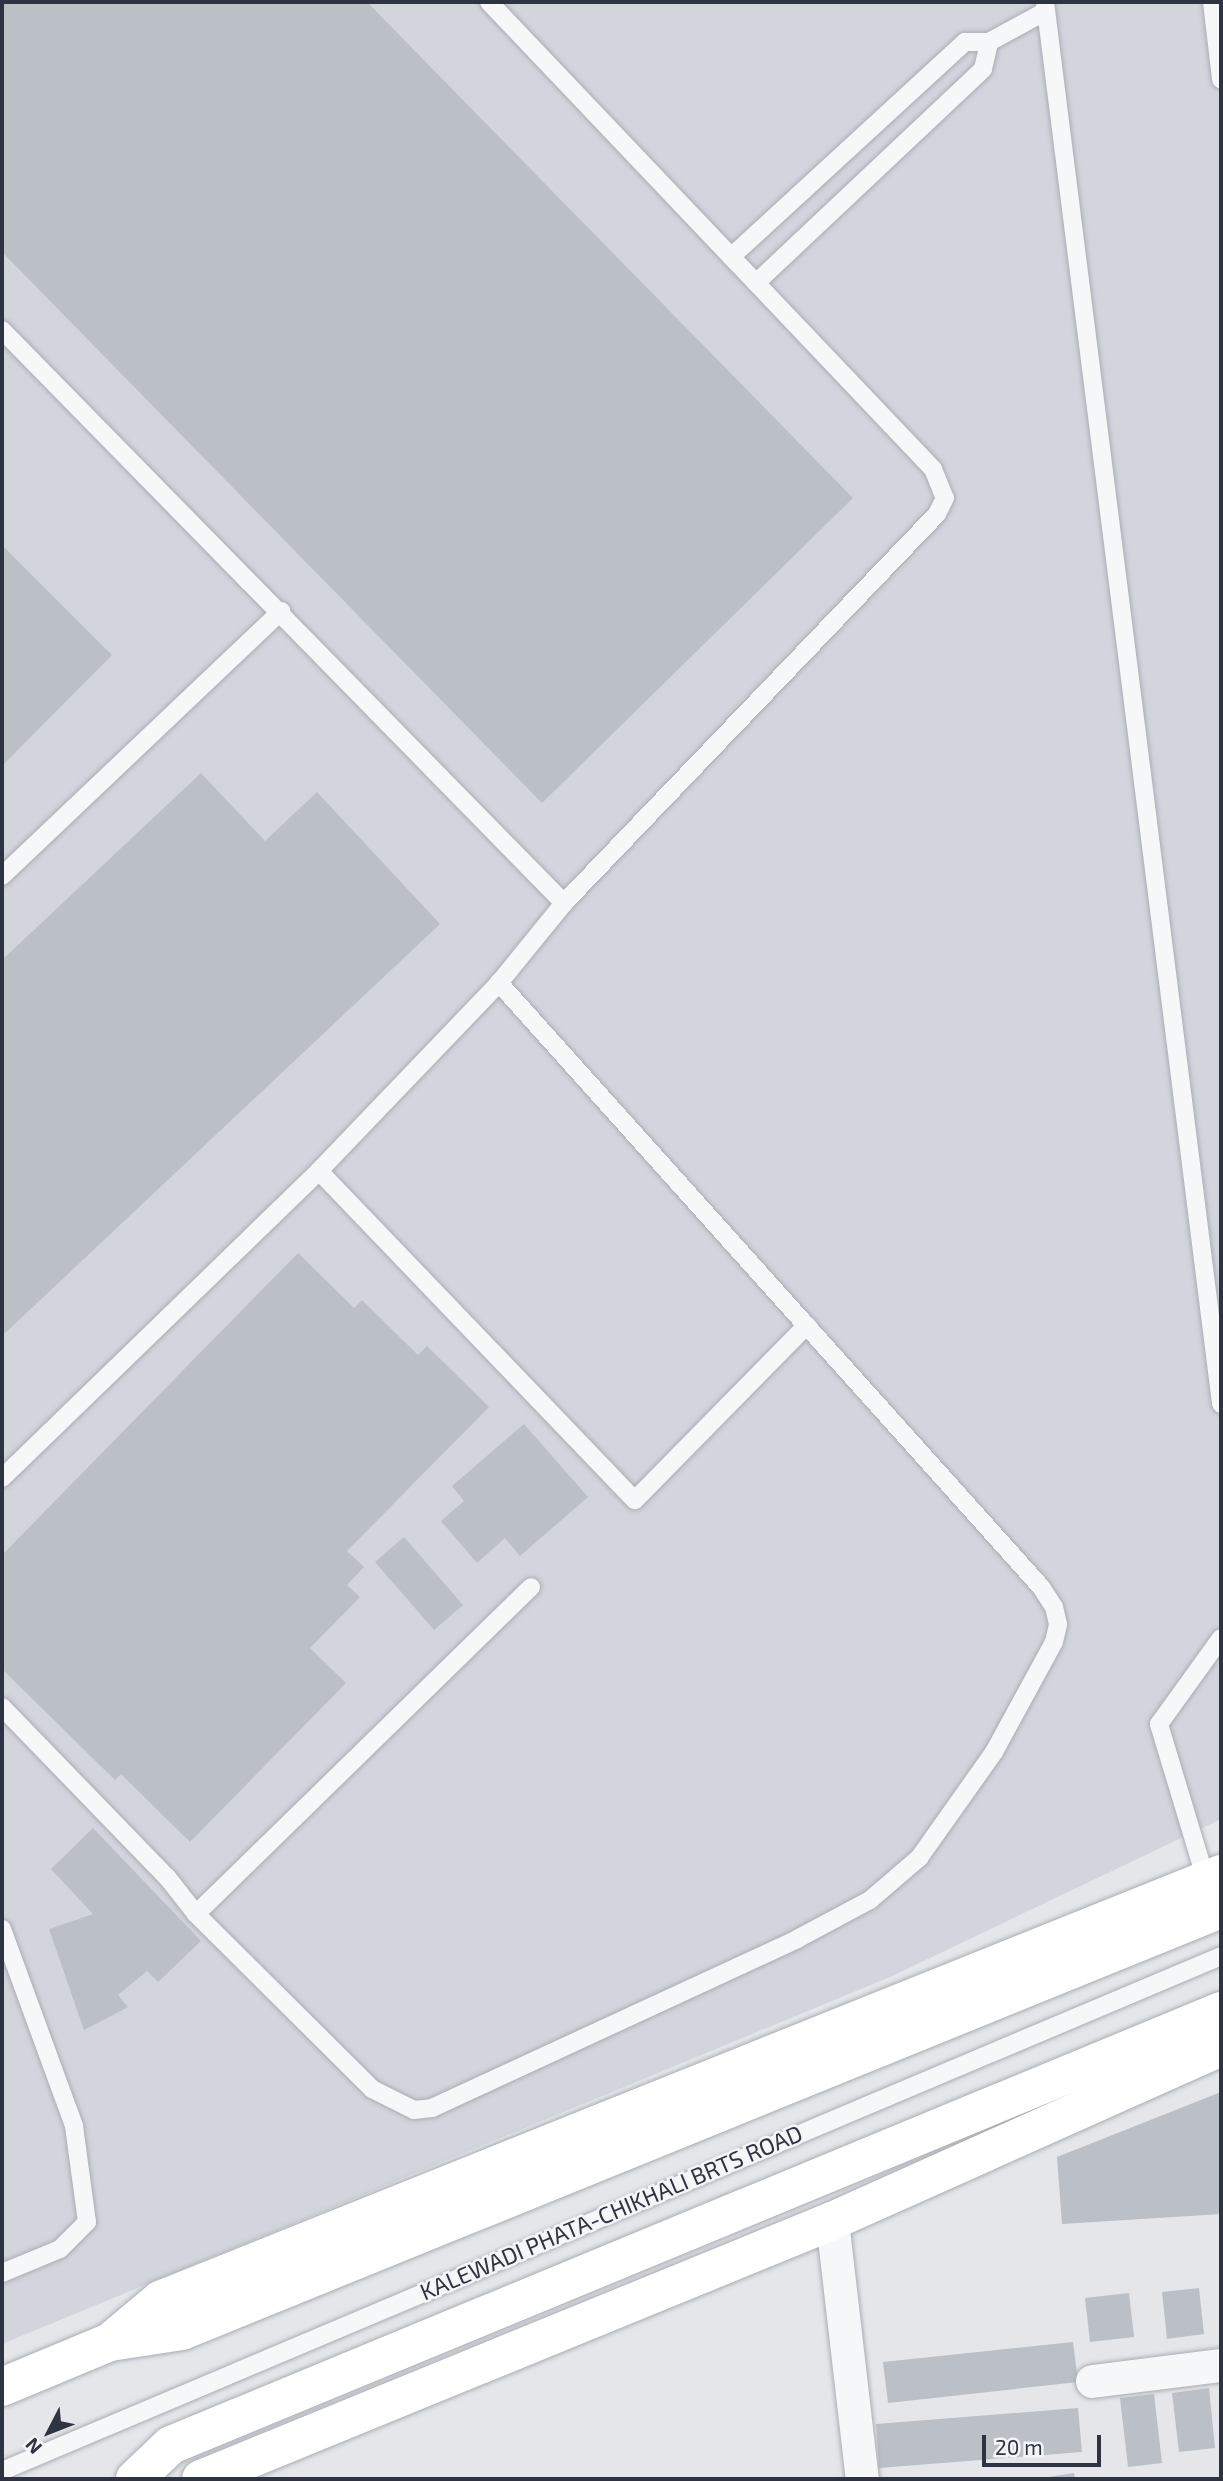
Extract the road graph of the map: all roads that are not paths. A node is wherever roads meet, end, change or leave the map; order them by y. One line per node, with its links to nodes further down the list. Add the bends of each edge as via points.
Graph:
1 (489, 2): 6 (lane)
2 (1212, 2): 5 (lane)
3 (1046, 6): 4 (lane); 15 (lane)
4 (989, 42): 6 (lane, via 965,42); 7 (lane, via 983,69)
5 (1221, 79)
6 (731, 257): 7 (lane)
7 (756, 282): 11 (lane, via 933,469 945,498 937,514)
8 (2, 330): 9 (lane)
9 (281, 611): 10 (lane); 11 (lane)
10 (2, 876)
11 (564, 903): 12 (lane)
12 (499, 983): 13 (lane); 14 (lane)
13 (319, 1171): 14 (lane, via 635,1500); 16 (lane)
14 (807, 1325): 21 (lane, via 1041,1587 1056,1615 1054,1642 994,1752 919,1858 870,1900 797,1939 432,2108 414,2110 372,2089)
15 (1221, 1404)
16 (2, 1478)
17 (531, 1587): 21 (lane)
18 (1221, 1638): 20 (lane, via 1159,1724)
19 (2, 1707): 21 (lane, via 167,1877)
20 (1216, 1888): 28 (main road, via 182,2331); 28 (main road, via 160,2300)
21 (196, 1914)
22 (2, 1929): 27 (lane, via 74,2126 87,2222 60,2249)
23 (1221, 1956): 32 (lane, KALEWADI PHATA-CHIKHALI BRTS ROAD)
24 (1221, 2011): 33 (main road, via 171,2445)
25 (1221, 2047): 26 (main road)
26 (832, 2221): 34 (main road); 35 (street)
27 (2, 2273)
28 (110, 2342): 31 (main road)
29 (1221, 2365): 30 (street)
30 (1091, 2381)
31 (2, 2387)
32 (2, 2471)
33 (135, 2479)
34 (201, 2479)
35 (862, 2479)

